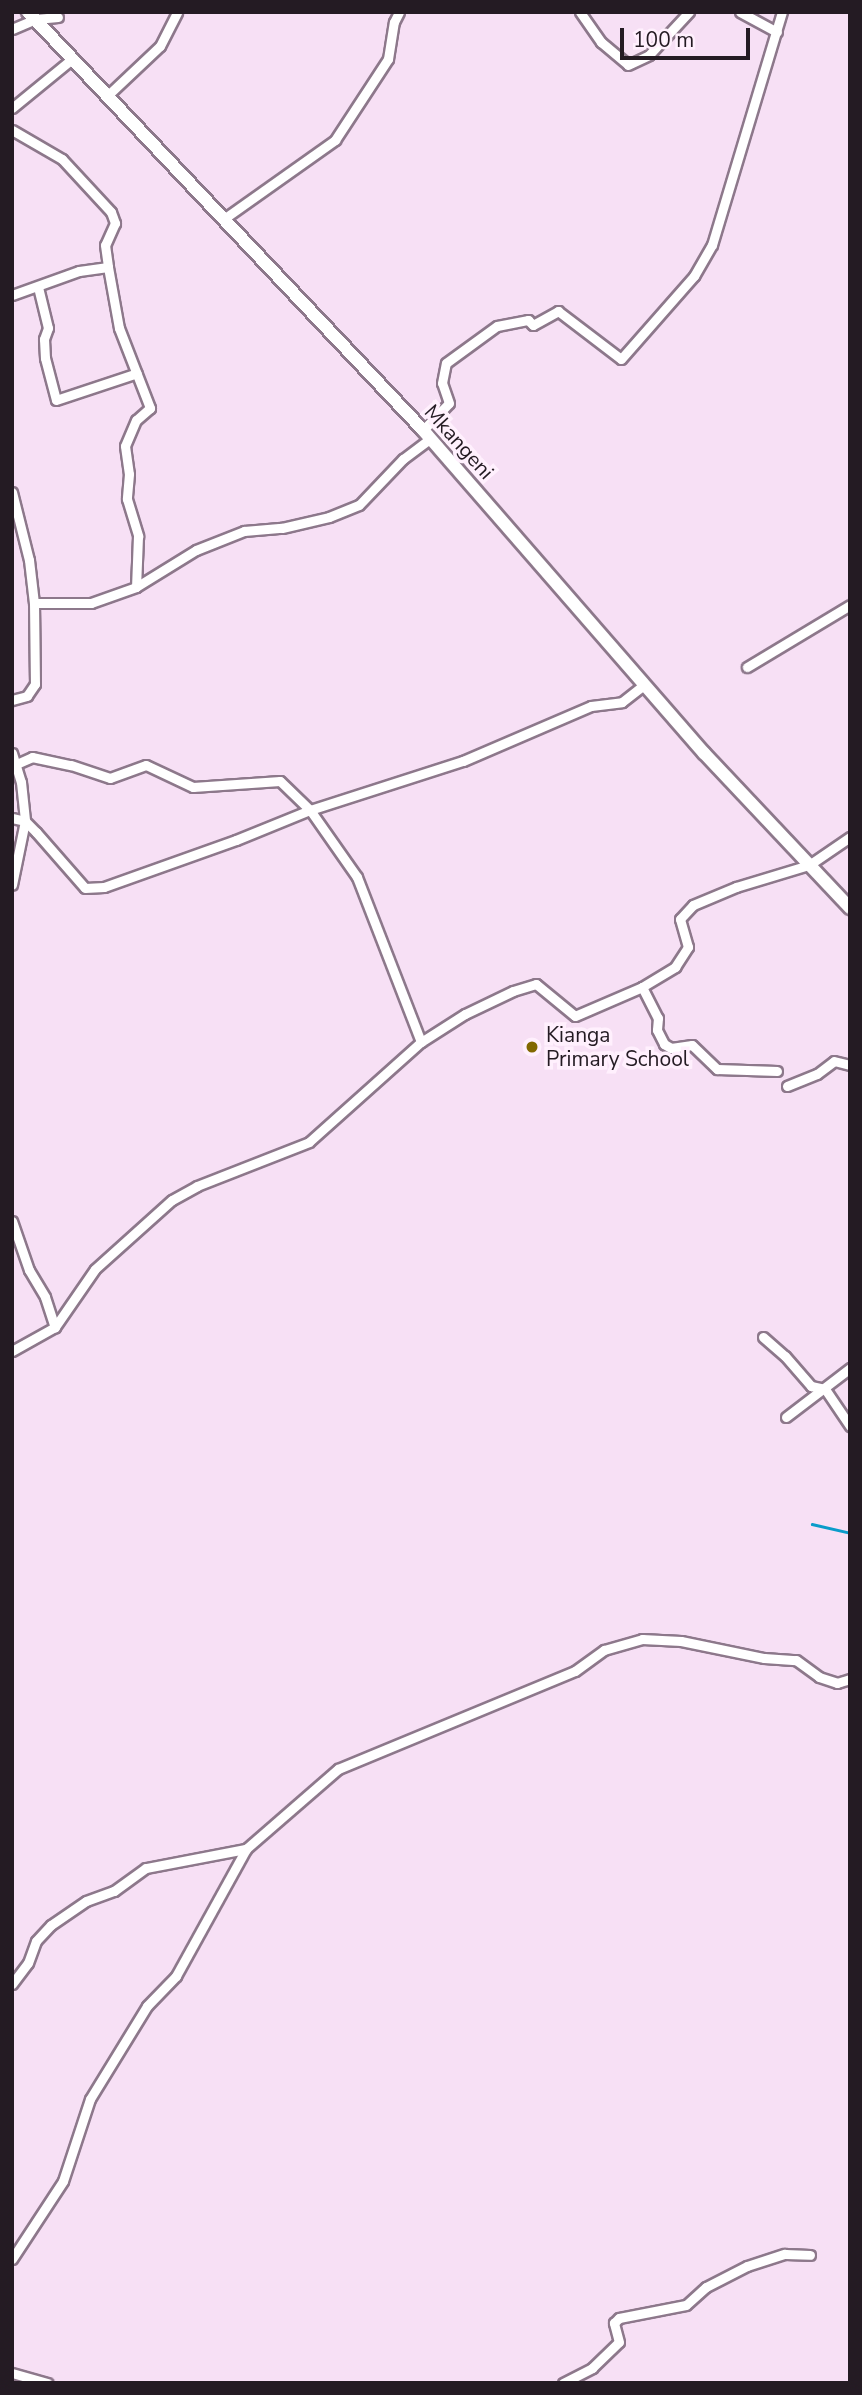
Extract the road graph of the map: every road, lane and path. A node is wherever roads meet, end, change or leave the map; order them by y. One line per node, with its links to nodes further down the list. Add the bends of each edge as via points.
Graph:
1 (177, 12): 15 (street, via 160,46)
2 (386, 12): 10 (street)
3 (399, 12): 10 (street)
4 (580, 12): 5 (street, via 601,41 628,65 649,55)
5 (689, 12)
6 (740, 12): 13 (street)
7 (782, 12): 13 (street)
8 (60, 15): 9 (street); 12 (street)
9 (32, 16): 11 (street); 12 (street, Mkangeni)
10 (393, 24): 18 (street, via 388,59 335,140)
11 (12, 29)
12 (49, 32): 14 (street, Mkangeni)
13 (777, 32): 23 (street, via 712,245 694,276 621,359 558,311 533,325 528,320 497,326 446,363 442,383 449,403)
14 (73, 58): 15 (street, Mkangeni); 16 (street)
15 (108, 95): 18 (street, Mkangeni)
16 (12, 108)
17 (12, 130): 19 (street, via 62,159 111,212 115,223 105,245)
18 (225, 218): 23 (street, Mkangeni)
19 (108, 267): 20 (street, via 79,271); 22 (street, via 119,328)
20 (38, 287): 21 (street); 22 (street, via 48,328 45,358 56,400)
21 (12, 295)
22 (137, 373): 25 (street, via 150,408 129,430 125,446 127,499 138,532)
23 (427, 434): 25 (street, via 359,505 294,525 244,531 195,551); 29 (street, Mkangeni)
24 (12, 492): 26 (street)
25 (136, 587): 26 (street, via 91,603)
26 (34, 603): 30 (street, via 35,684 27,696)
27 (850, 604): 28 (street)
28 (747, 667)
29 (645, 684): 33 (street, via 622,702 591,706 463,761); 37 (street, Mkangeni)
30 (12, 700)
31 (12, 753): 32 (street)
32 (14, 765): 33 (street, via 32,757 110,778 146,765 193,787 280,781); 35 (street)
33 (310, 810): 35 (street, via 104,887 85,888); 41 (street, via 357,877)
34 (12, 818): 35 (street)
35 (25, 821): 38 (street)
36 (850, 837): 37 (street)
37 (809, 865): 39 (street, Mkangeni); 40 (street, via 693,905 680,919 688,947 675,967)
38 (12, 885)
39 (850, 908)
40 (642, 986): 41 (street, via 575,1016 536,984 489,1002); 43 (street, via 658,1018 657,1030 664,1044 671,1048 692,1045 718,1069)
41 (421, 1042): 46 (street, via 309,1142 172,1199 94,1269)
42 (850, 1065): 44 (street, via 834,1061)
43 (777, 1071)
44 (787, 1086)
45 (12, 1221): 46 (street)
46 (55, 1328): 48 (street)
47 (763, 1337): 50 (street, via 811,1386)
48 (12, 1351)
49 (850, 1368): 50 (street)
50 (825, 1389): 51 (street); 52 (street)
51 (786, 1418)
52 (850, 1426)
53 (850, 1679): 54 (street, via 837,1683 796,1660 642,1639 604,1650 575,1671 338,1769)
54 (246, 1849): 55 (street, via 146,1868 114,1891 86,1901 36,1941); 57 (street, via 176,1976 147,2006 90,2099 63,2181)
55 (12, 1984)
56 (810, 2255): 60 (street, via 785,2254 747,2266 706,2287 686,2305 619,2318 614,2323 619,2342 592,2368)
57 (12, 2259)
58 (12, 2372): 59 (street)
59 (48, 2383)
60 (564, 2383)

